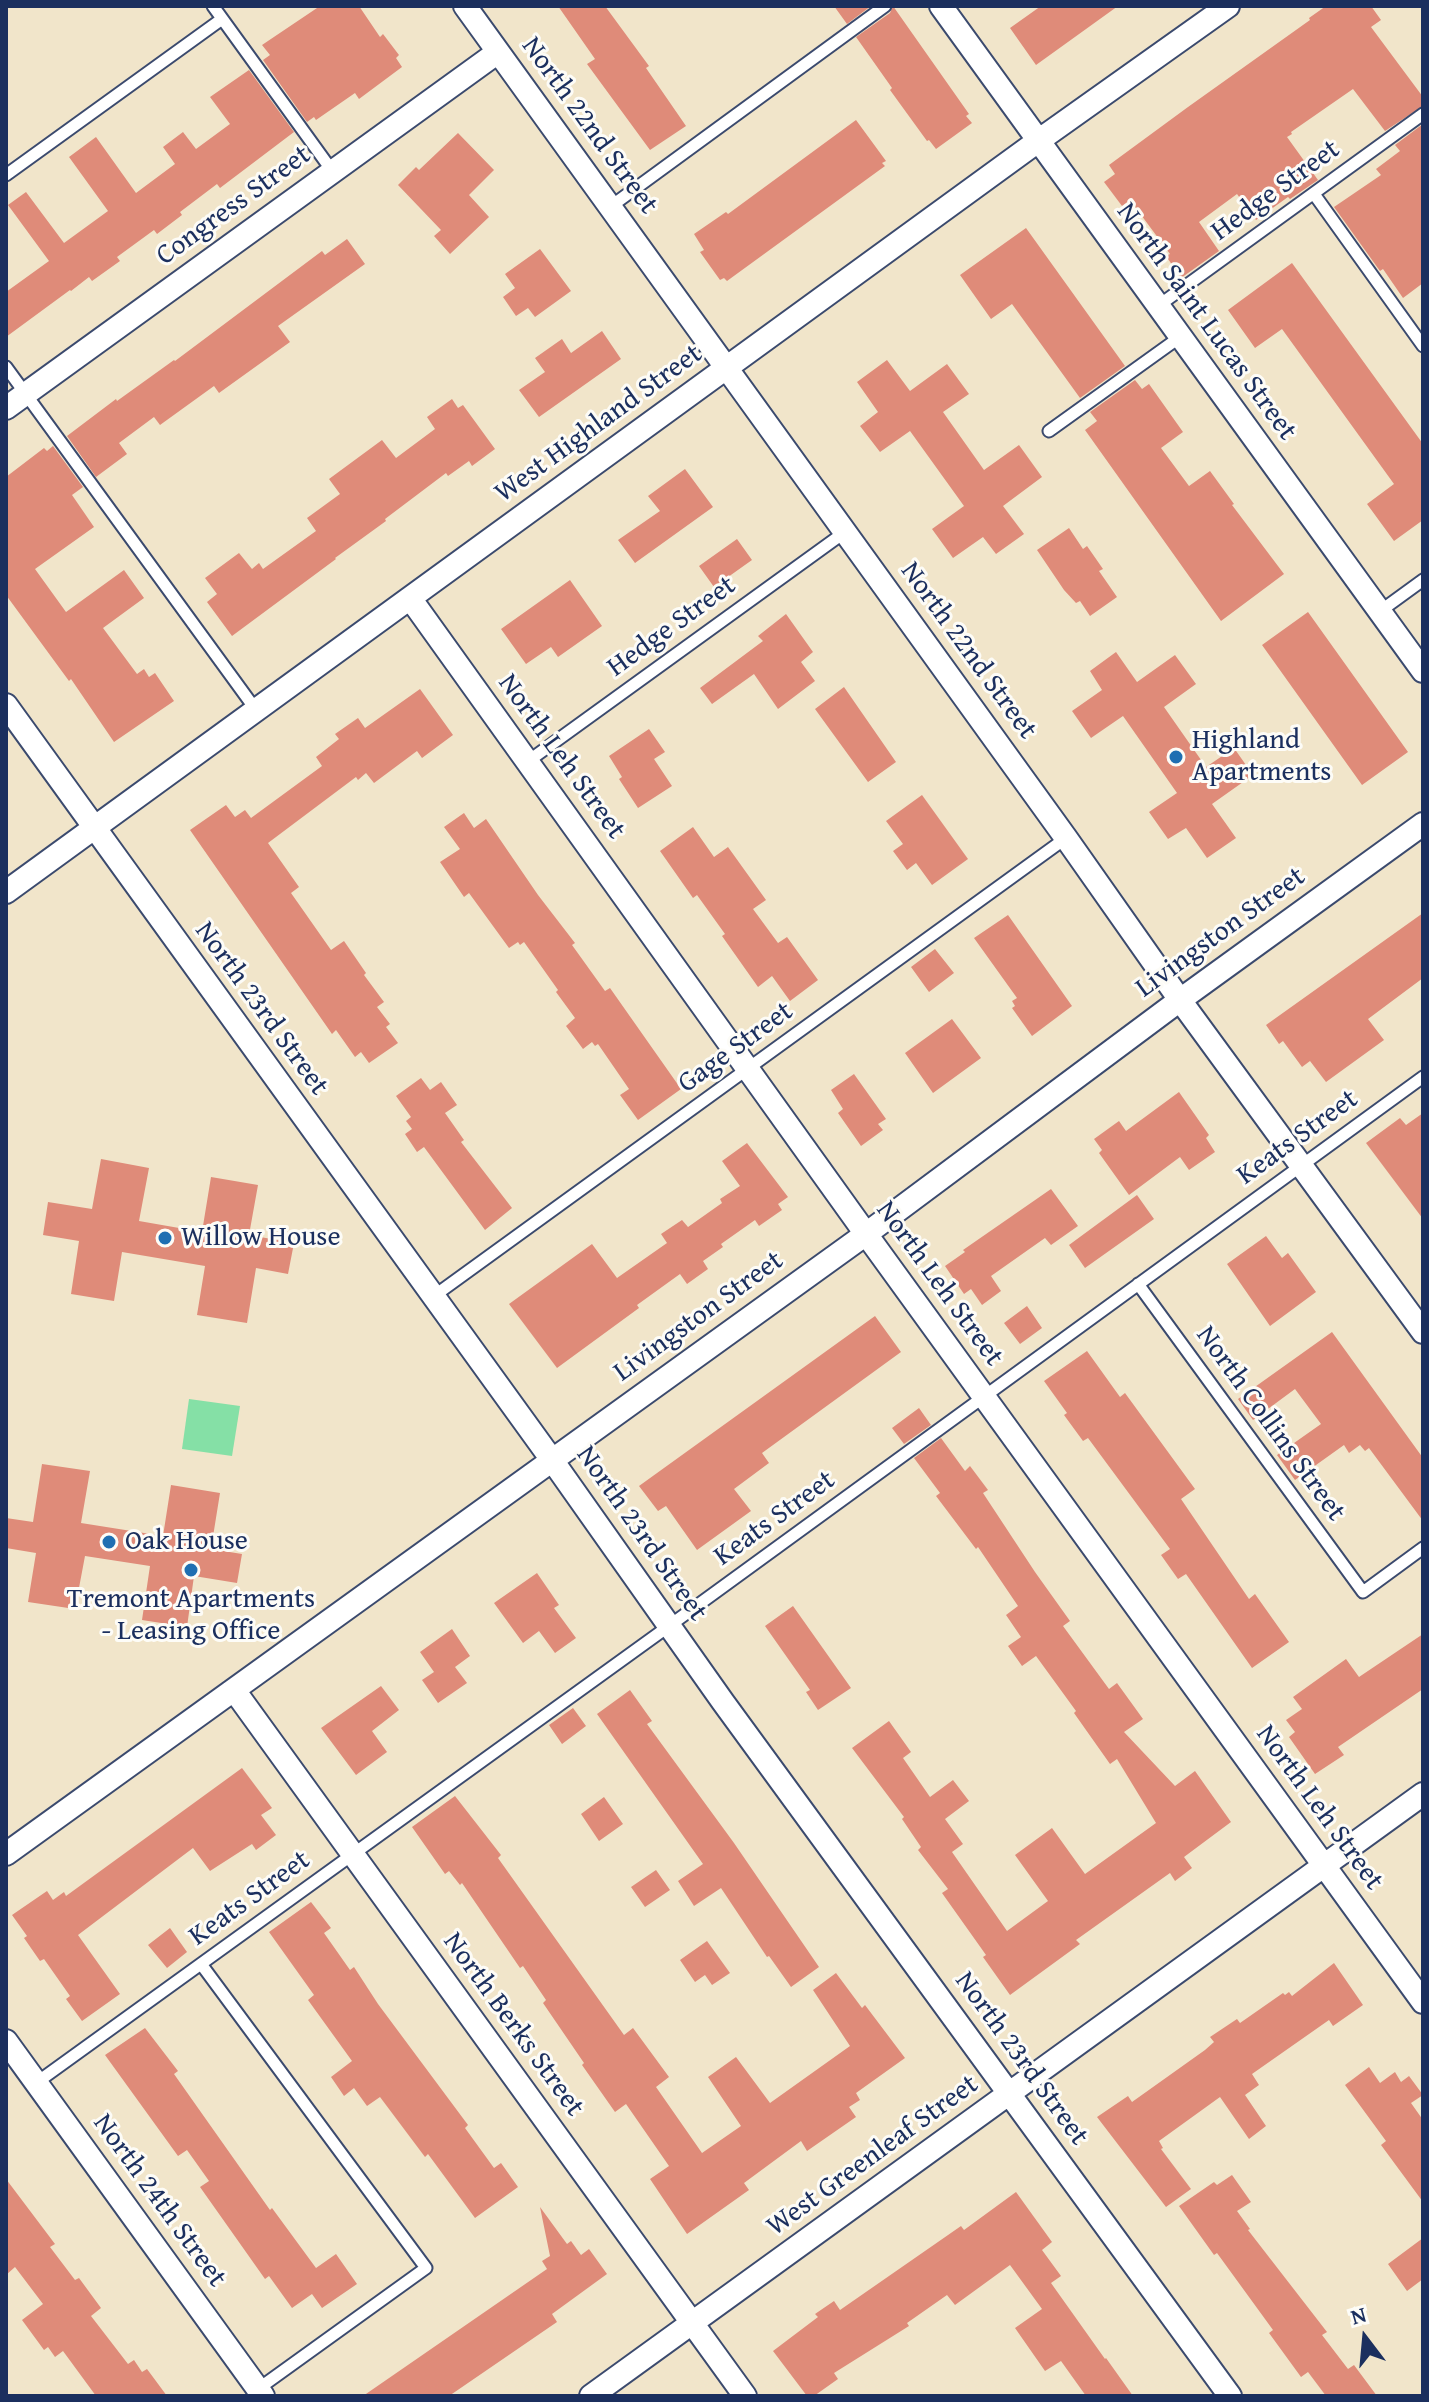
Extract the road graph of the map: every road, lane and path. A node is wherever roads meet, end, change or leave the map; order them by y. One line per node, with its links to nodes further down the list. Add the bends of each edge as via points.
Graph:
1 (213, 6): 6 (lane)
2 (465, 6): 7 (street, North 22nd Street)
3 (885, 6): 13 (lane)
4 (941, 6): 9 (street, North Saint Lucas Street)
5 (1228, 6): 9 (street, West Highland Street)
6 (222, 19): 10 (lane); 11 (lane)
7 (498, 52): 10 (street, Congress Street); 13 (street, North 22nd Street)
8 (1423, 114): 12 (lane, Hedge Street)
9 (1038, 141): 14 (street, North Saint Lucas Street); 18 (street, West Highland Street)
10 (333, 172): 19 (street, Congress Street)
11 (6, 175)
12 (1314, 194): 14 (lane, Hedge Street); 16 (lane)
13 (610, 207): 18 (street, North 22nd Street)
14 (1158, 306): 15 (street, North Saint Lucas Street)
15 (1180, 337): 21 (lane); 25 (street, North Saint Lucas Street)
16 (1423, 346)
17 (6, 367): 19 (lane)
18 (727, 368): 22 (street, North 22nd Street); 24 (street, West Highland Street)
19 (25, 393): 20 (street, Congress Street); 28 (lane)
20 (6, 408)
21 (1049, 431)
22 (845, 532): 29 (lane, Hedge Street); 32 (street, North 22nd Street)
23 (1423, 580): 25 (lane)
24 (410, 598): 28 (street, West Highland Street); 29 (street, North Leh Street)
25 (1379, 612): 26 (street, North Saint Lucas Street)
26 (1423, 671)
27 (6, 705): 31 (street, North 23rd Street)
28 (256, 710): 31 (street, West Highland Street)
29 (527, 762): 35 (street, North Leh Street)
30 (1423, 824): 34 (street, Livingston Street)
31 (93, 828): 33 (street, West Highland Street); 40 (street, North 23rd Street)
32 (1066, 838): 34 (street, North 22nd Street); 35 (lane, Gage Street)
33 (6, 892)
34 (1180, 1000): 37 (street, North 22nd Street); 38 (street, Livingston Street)
35 (748, 1070): 38 (street, North Leh Street); 40 (lane, Gage Street)
36 (1423, 1077): 37 (lane, Keats Street)
37 (1302, 1164): 39 (lane, Keats Street); 41 (street, North 22nd Street)
38 (866, 1234): 42 (street, North Leh Street); 43 (street, Livingston Street)
39 (1138, 1284): 42 (lane, Keats Street); 44 (lane, North Collins Street, via 1363,1592)
40 (434, 1296): 43 (street, North 23rd Street)
41 (1423, 1332)
42 (984, 1397): 45 (lane, Keats Street); 50 (street, North Leh Street)
43 (552, 1460): 45 (street, North 23rd Street); 46 (street, Livingston Street)
44 (1423, 1548)
45 (669, 1626): 49 (lane, Keats Street); 55 (street, North 23rd Street)
46 (234, 1690): 48 (street, Livingston Street); 49 (street, North Berks Street)
47 (1423, 1794): 50 (street, West Greenleaf Street)
48 (6, 1854)
49 (353, 1855): 51 (lane, Keats Street); 56 (street, North Berks Street)
50 (1324, 1866): 52 (street, North Leh Street); 55 (street, West Greenleaf Street)
51 (201, 1964): 54 (lane, Keats Street); 57 (lane, via 426,2268)
52 (1423, 2002)
53 (6, 2041): 54 (street, North 24th Street)
54 (36, 2083): 57 (street, North 24th Street)
55 (1009, 2094): 56 (street, West Greenleaf Street); 60 (street, North 23rd Street)
56 (692, 2323): 58 (street, West Greenleaf Street); 59 (street, North Berks Street)
57 (261, 2393)
58 (591, 2396)
59 (745, 2396)
60 (1230, 2396)

